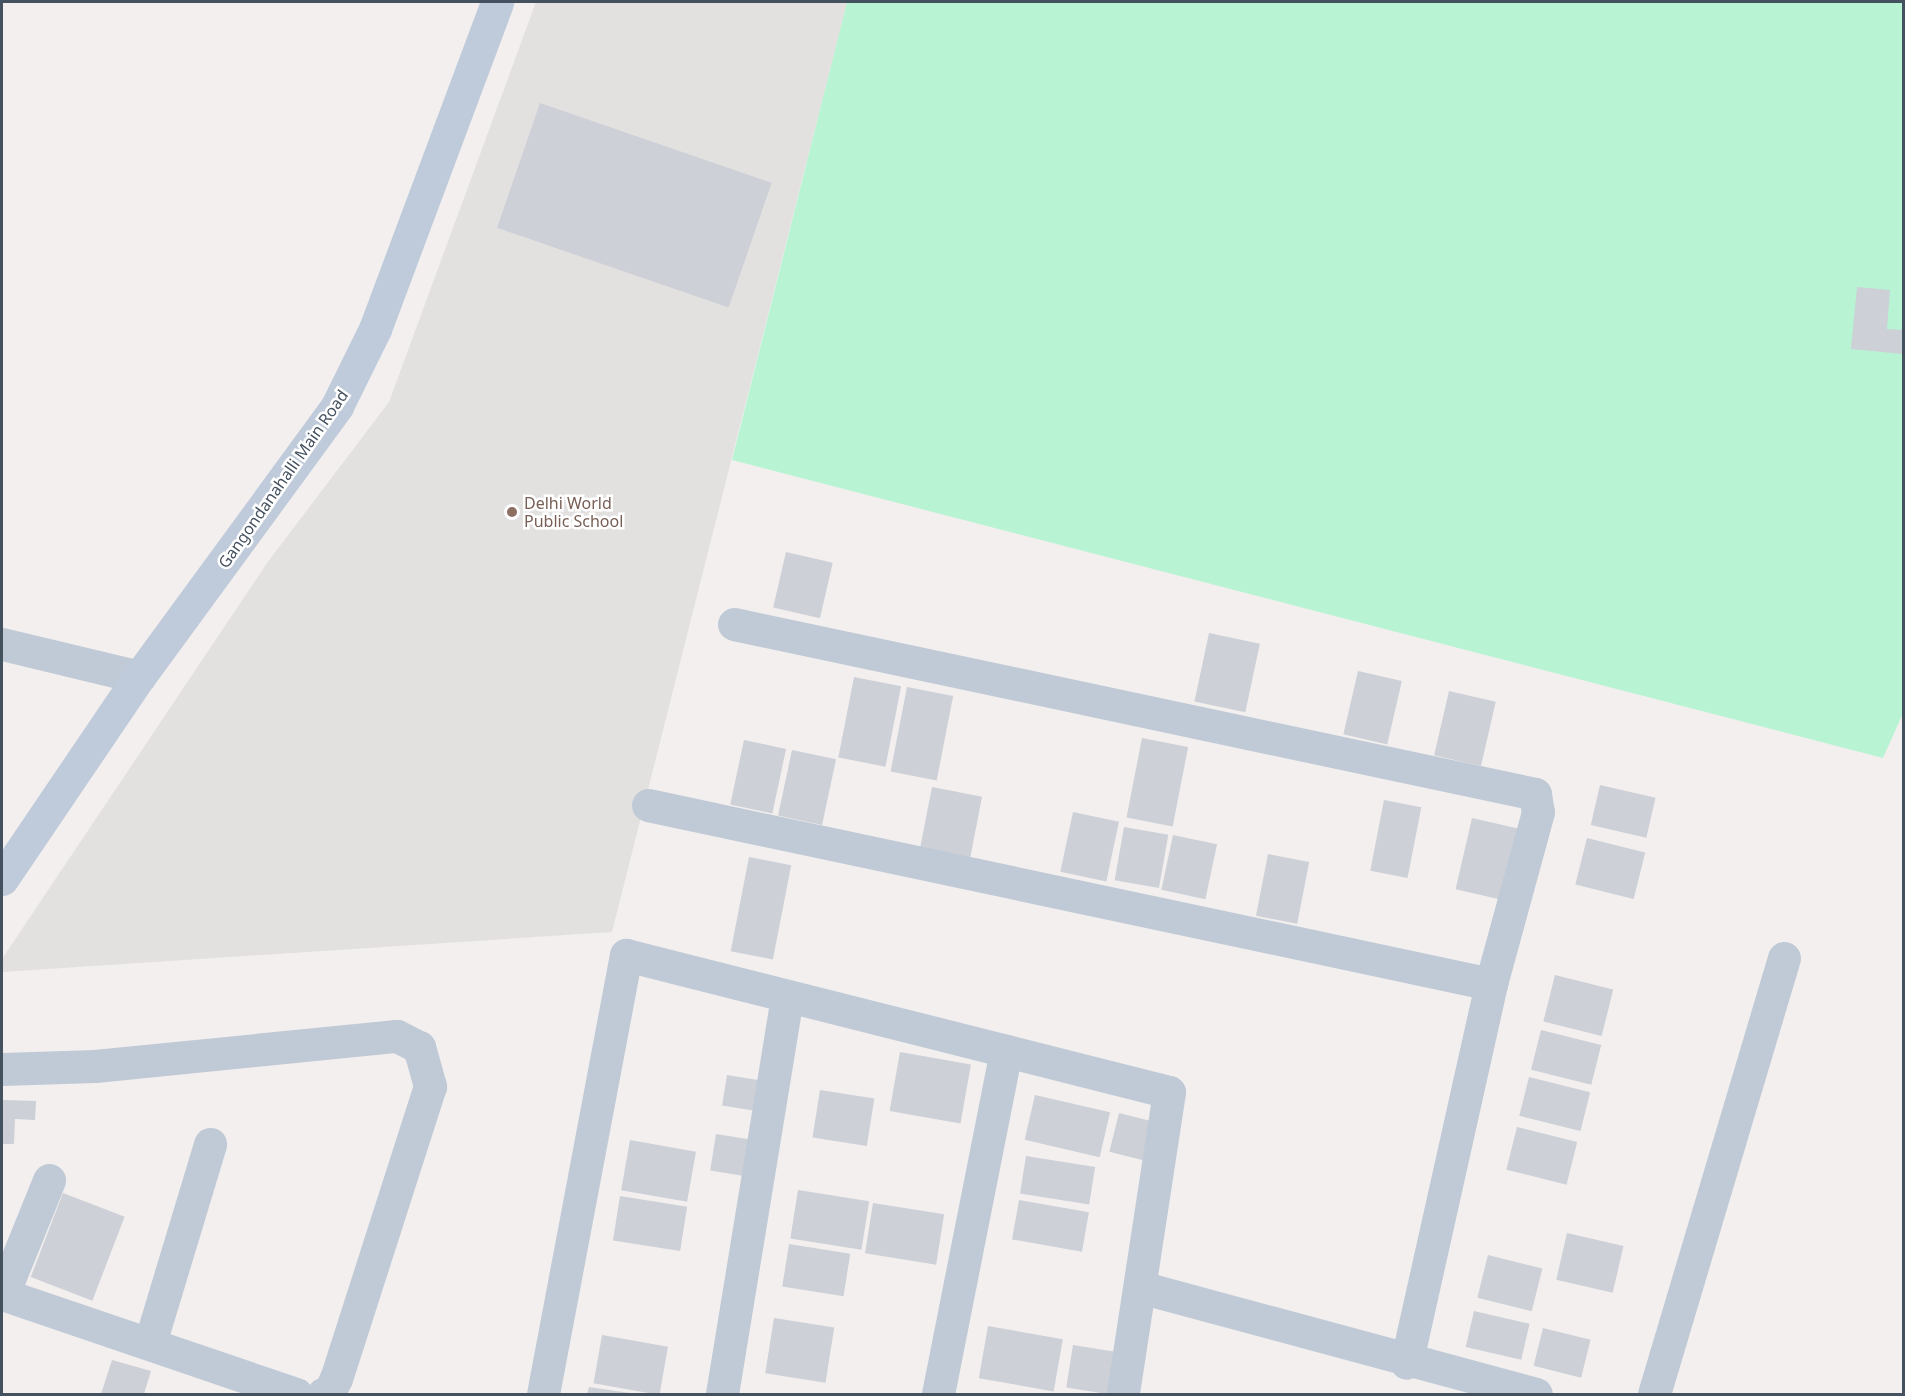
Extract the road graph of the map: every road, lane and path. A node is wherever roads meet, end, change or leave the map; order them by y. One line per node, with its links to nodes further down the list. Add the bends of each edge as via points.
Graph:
1 (497, 2): 4 (street, Gangondanahalli Main Road, via 375,329 337,406)
2 (734, 624): 8 (street, via 1535,794 1538,812)
3 (2, 644): 4 (street)
4 (139, 677): 6 (street, Gangondanahalli Main Road)
5 (648, 806): 8 (street)
6 (2, 879)
7 (1784, 958): 25 (street)
8 (1491, 984): 17 (street)
9 (787, 996): 10 (street); 20 (street, via 626,955); 21 (street)
10 (1006, 1051): 14 (street, via 1169,1092); 22 (street)
11 (2, 1069): 19 (street, via 95,1066 397,1036 419,1047 430,1086 336,1378 329,1393)
12 (210, 1144): 16 (street)
13 (49, 1180): 15 (street)
14 (1140, 1287): 17 (street); 23 (street)
15 (2, 1294): 16 (street)
16 (150, 1343): 18 (street)
17 (1406, 1363): 24 (street)
18 (297, 1395)
19 (323, 1395)
20 (543, 1395)
21 (722, 1395)
22 (938, 1395)
23 (1122, 1395)
24 (1536, 1395)
25 (1654, 1395)

